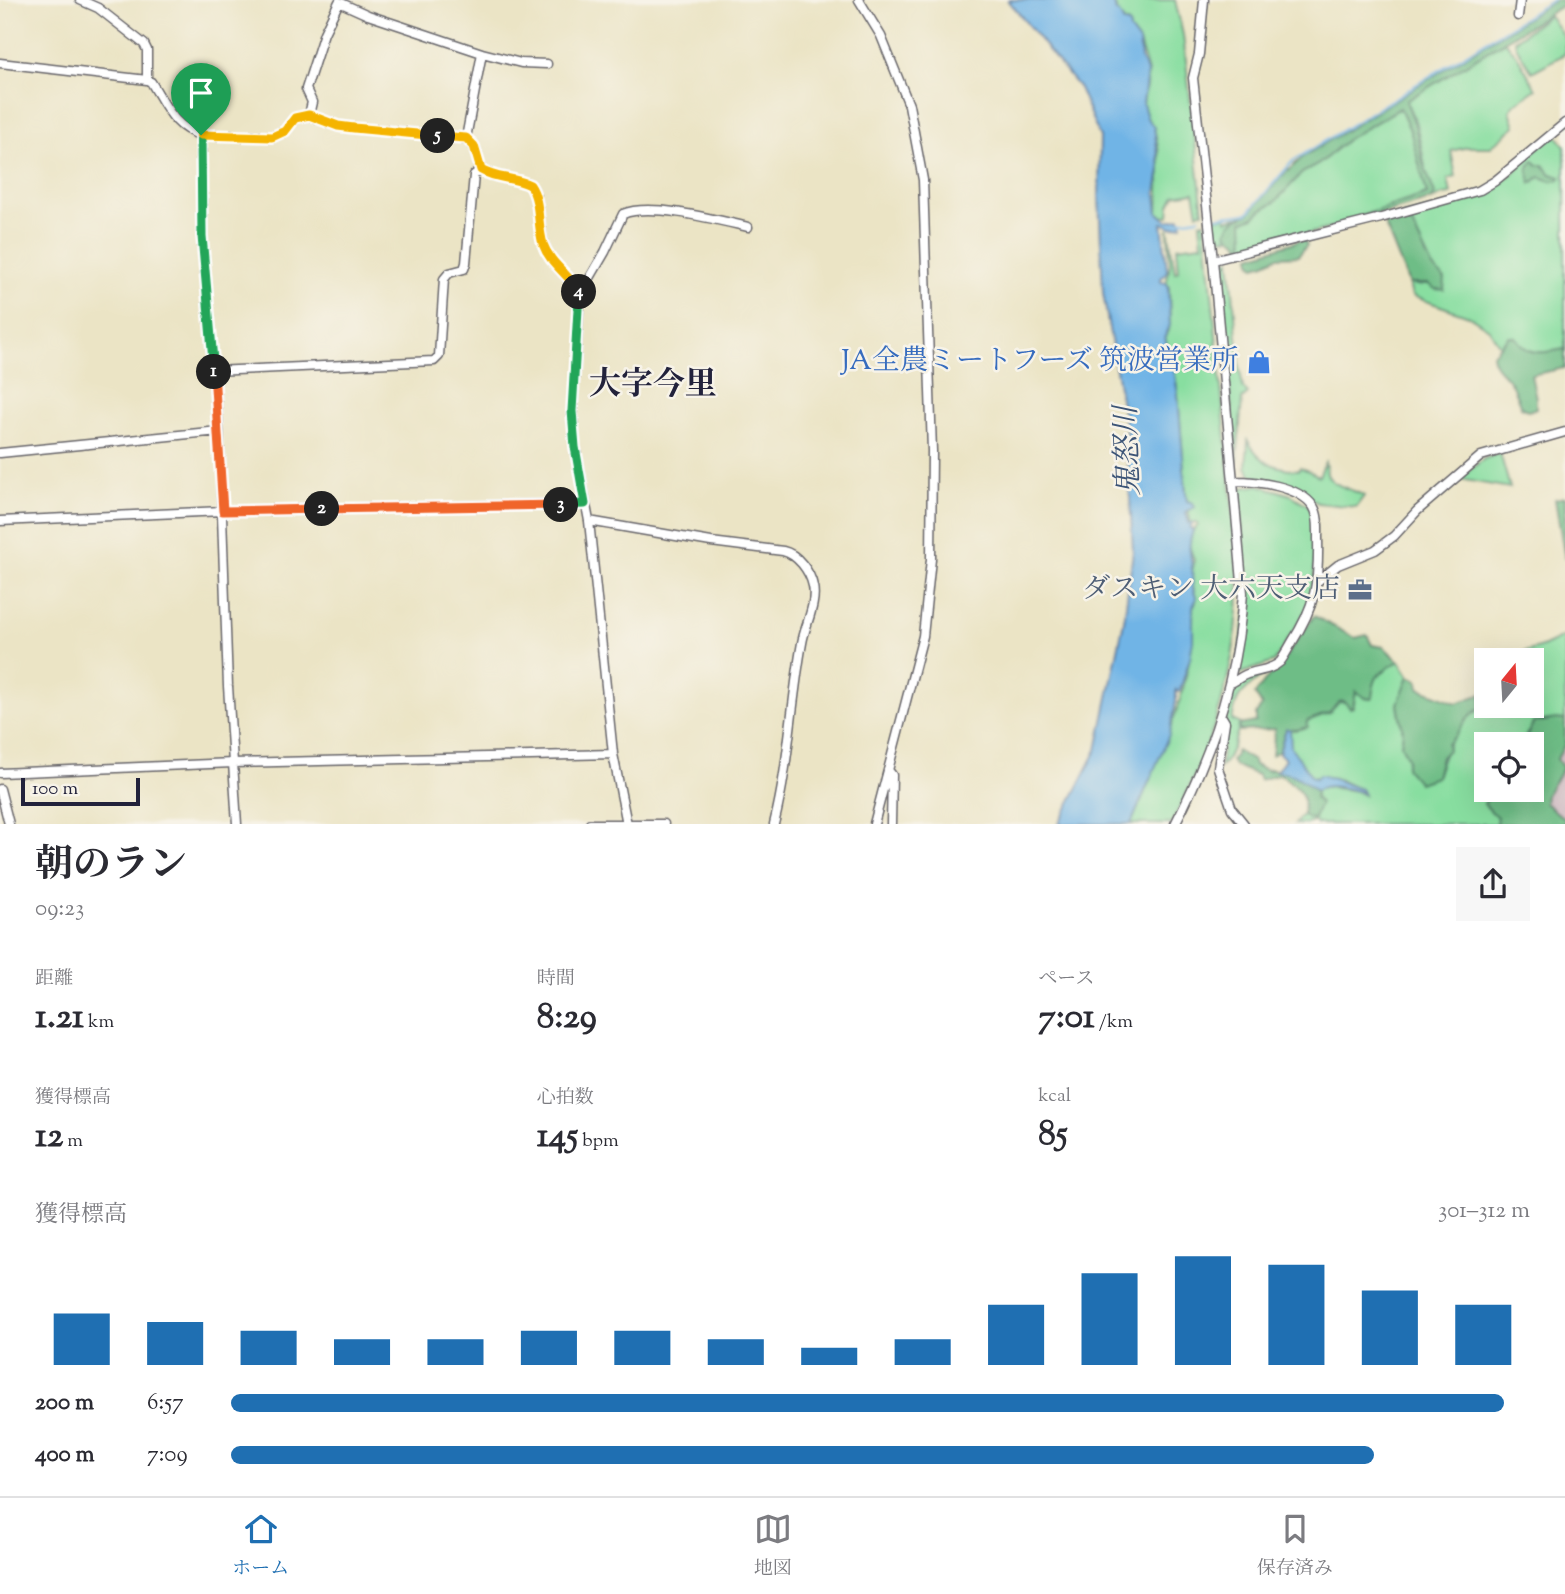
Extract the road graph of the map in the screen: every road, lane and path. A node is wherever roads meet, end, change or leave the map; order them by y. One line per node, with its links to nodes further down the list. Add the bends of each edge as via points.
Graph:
1 (80, 0): 9 (street, via 98,8 144,44)
2 (859, 0): 32 (street, via 881,36 909,105 923,180 926,236 931,559 923,636)
3 (1204, 0): 16 (street, via 1194,78)
4 (1523, 2): 5 (street)
5 (1518, 16)
6 (482, 53): 8 (street); 10 (street, via 339,2 306,89 312,102); 13 (street)
7 (0, 63): 9 (street)
8 (547, 64)
9 (147, 80): 12 (street, via 177,123)
10 (309, 115): 12 (street, via 295,118 285,131 272,137); 13 (street, via 338,126)
11 (1565, 123): 16 (street, via 1480,190)
12 (201, 135): 18 (street, via 205,293)
13 (466, 138): 14 (street, via 474,146)
14 (481, 170): 17 (street, via 530,185 544,247); 18 (street, via 474,175 464,269 444,279 439,356 434,361)
15 (748, 227): 17 (street, via 631,210 623,214)
16 (1213, 260): 22 (street)
17 (580, 295): 23 (street, via 572,411)
18 (214, 370): 19 (street)
19 (219, 431): 21 (street); 24 (street)
20 (1565, 432): 27 (street, via 1481,456 1394,536 1375,550 1338,565)
21 (0, 453)
22 (1234, 481): 27 (street, via 1275,486 1302,496 1314,507); 28 (street, via 1243,593)
23 (585, 504): 24 (street); 26 (street)
24 (223, 511): 25 (street); 31 (street)
25 (0, 521)
26 (589, 521): 30 (street); 40 (street, via 789,552 807,572 813,600 799,658)
27 (1318, 581): 28 (street, via 1311,610 1280,662)
28 (1231, 683): 29 (street)
29 (1222, 717): 43 (street); 44 (street, via 1218,768 1232,808)
30 (613, 754): 31 (street); 35 (street)
31 (233, 762): 33 (street); 37 (street)
32 (888, 771): 41 (street); 42 (street, via 892,775)
33 (0, 772)
34 (0, 789): 36 (street)
35 (627, 823): 38 (street); 39 (street)
36 (9, 824)
37 (237, 824)
38 (590, 824)
39 (664, 824)
40 (774, 824)
41 (874, 824)
42 (891, 824)
43 (1175, 824)
44 (1244, 824)

